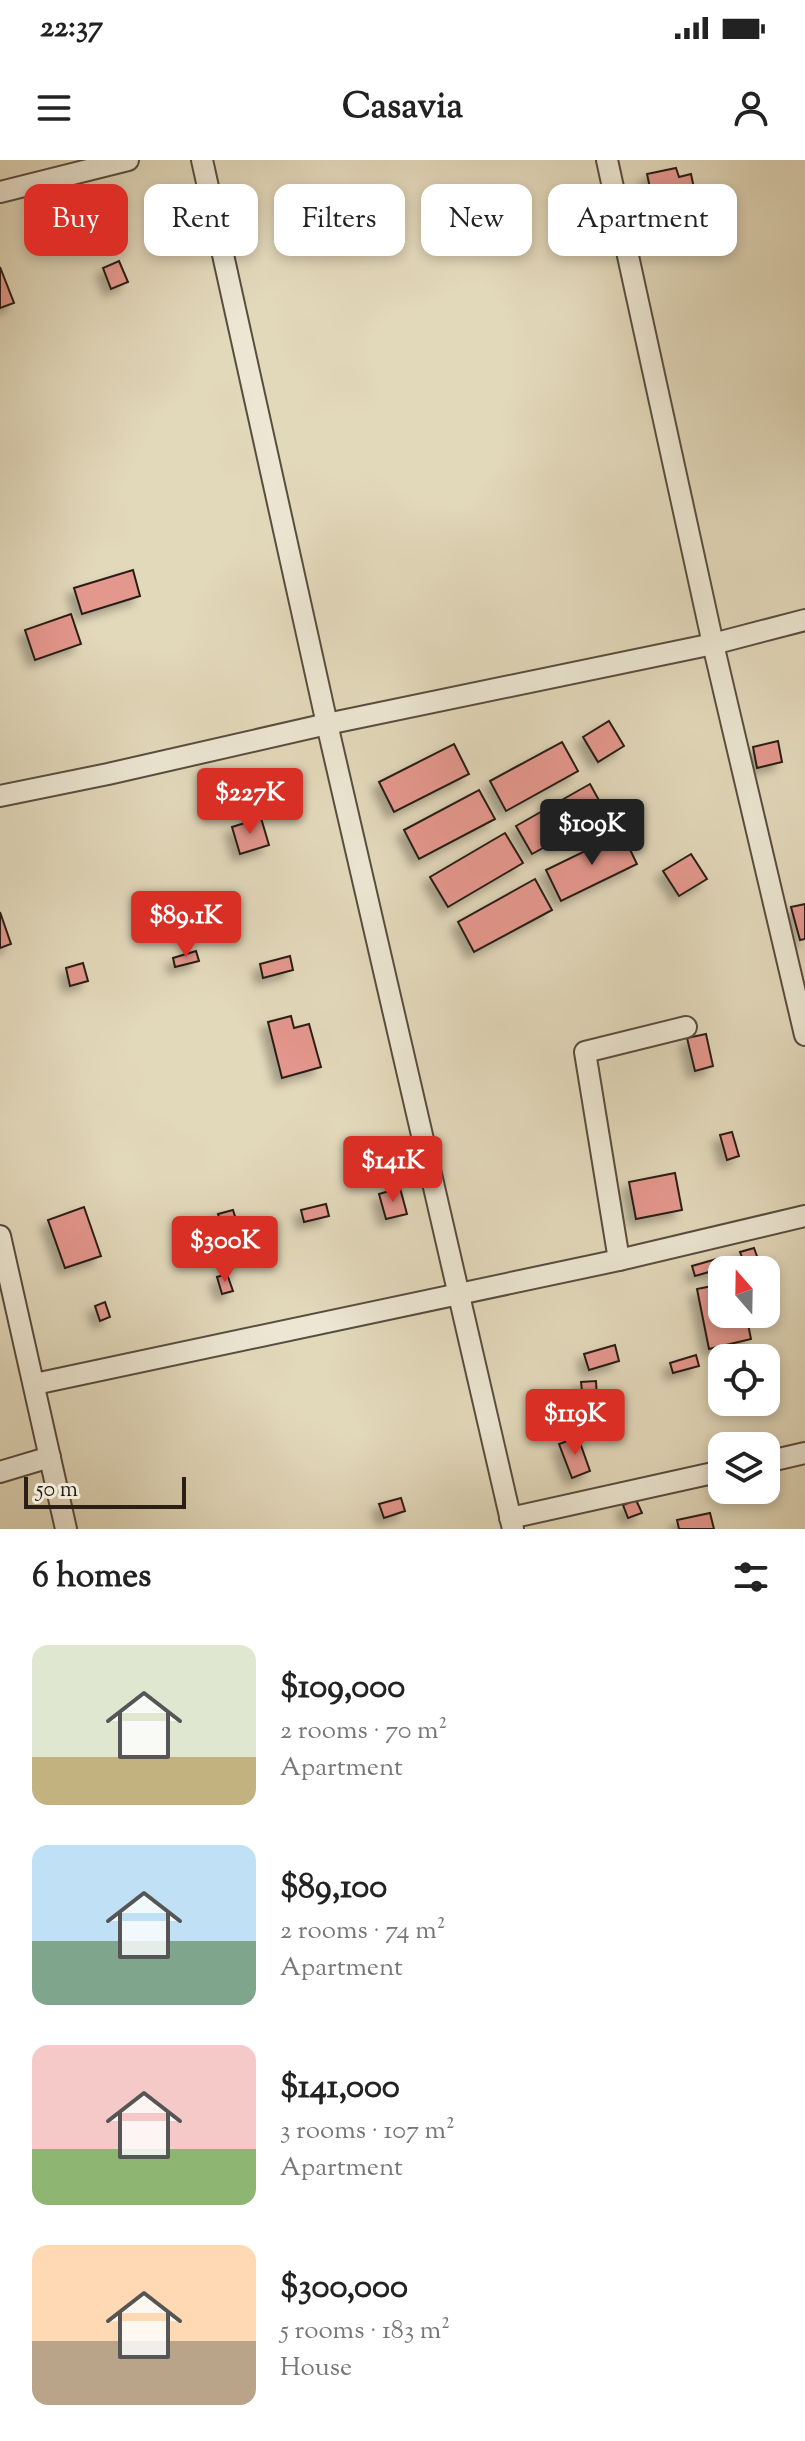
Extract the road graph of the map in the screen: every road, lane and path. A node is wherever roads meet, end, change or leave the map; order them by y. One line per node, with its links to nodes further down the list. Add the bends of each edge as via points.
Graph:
1 (128, 160): 4 (street)
2 (202, 160): 7 (street)
3 (607, 160): 6 (street)
4 (0, 192)
5 (805, 620): 6 (street)
6 (713, 644): 7 (street); 10 (street)
7 (327, 724): 8 (street); 14 (street)
8 (0, 796)
9 (686, 1027): 13 (street, via 585,1052)
10 (805, 1035)
11 (805, 1216): 13 (street)
12 (0, 1236): 15 (street)
13 (619, 1260): 14 (street)
14 (458, 1294): 15 (street); 21 (street)
15 (35, 1384): 17 (street)
16 (805, 1453): 18 (street)
17 (50, 1457): 19 (street); 22 (street)
18 (780, 1459)
19 (0, 1472)
20 (708, 1474): 21 (street)
21 (511, 1523)
22 (66, 1529)

